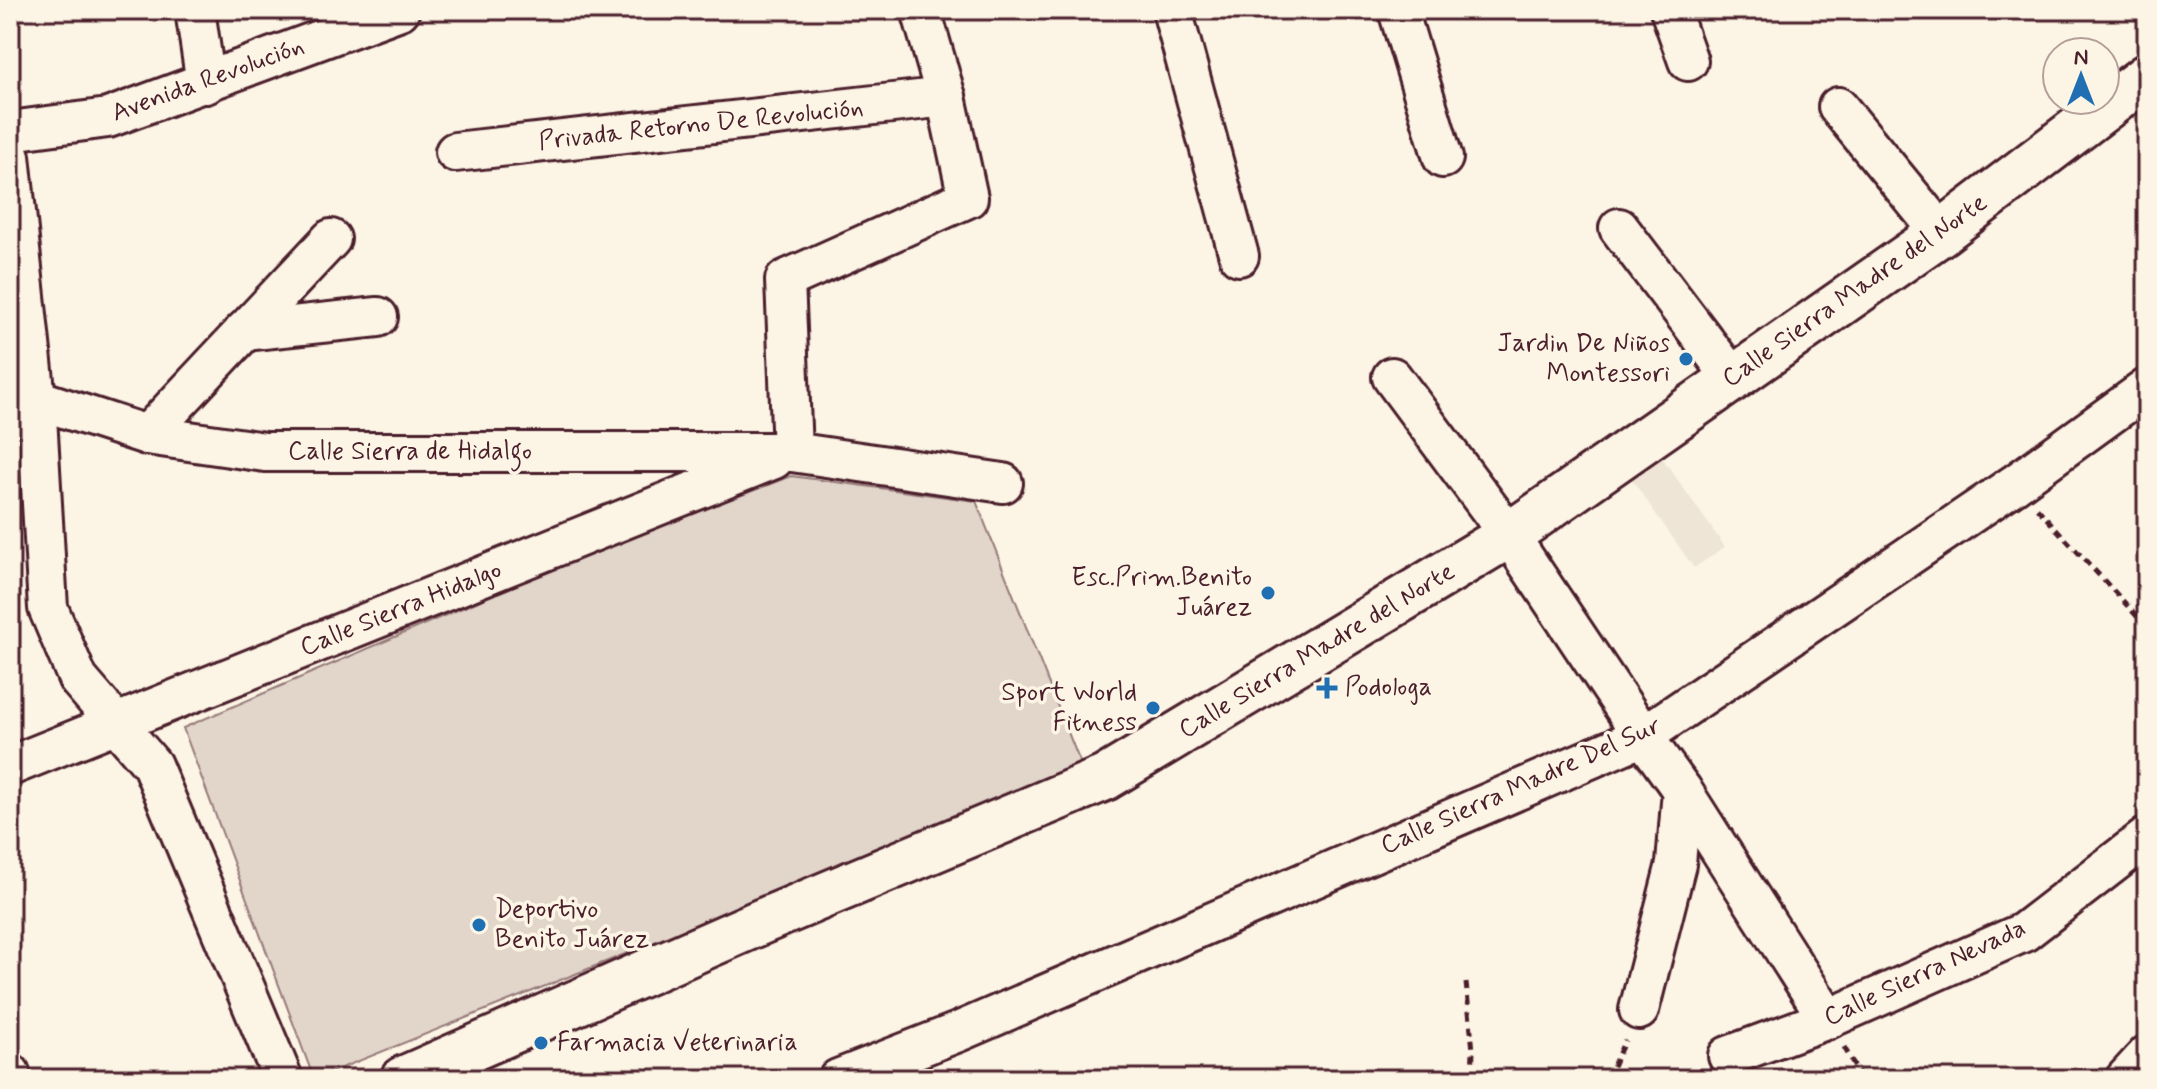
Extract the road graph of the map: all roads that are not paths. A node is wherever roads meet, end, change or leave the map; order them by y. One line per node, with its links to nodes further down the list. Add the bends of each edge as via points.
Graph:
1 (195, 10): 9 (street)
2 (400, 10): 9 (street, Avenida Revolución)
3 (921, 10): 10 (street)
4 (1172, 10): 19 (street)
5 (1398, 10): 15 (street)
6 (1670, 10): 7 (street)
7 (1688, 61)
8 (2147, 76): 17 (main road, Calle Sierra Madre del Norte)
9 (206, 84): 12 (street, Avenida Revolución, via 108,118)
10 (946, 97): 13 (street, Privada Retorno De Revolución); 27 (street, via 968,198 785,280)
11 (1838, 107): 17 (street)
12 (10, 131)
13 (455, 152)
14 (10, 156): 25 (street)
15 (1443, 158)
16 (1619, 228): 23 (street)
17 (1941, 233): 23 (main road, Calle Sierra Madre del Norte)
18 (331, 239): 21 (street)
19 (1239, 256)
20 (378, 317): 21 (street)
21 (244, 331): 26 (street)
22 (1392, 377): 29 (street)
23 (1732, 377): 29 (main road, Calle Sierra Madre del Norte)
24 (2147, 388): 31 (street, Calle Sierra Madre Del Sur)
25 (23, 397): 26 (street, Calle Sierra de Hidalgo); 30 (street, via 48,608 78,679)
26 (147, 435): 27 (street, Calle Sierra de Hidalgo, via 265,452)
27 (792, 452): 28 (street, Calle Sierra de Hidalgo); 30 (street, Calle Sierra Hidalgo)
28 (1003, 483)
29 (1509, 535): 31 (street); 42 (main road, Calle Sierra Madre del Norte, via 1105,778)
30 (115, 724): 32 (street, Calle Sierra Hidalgo); 41 (street, via 152,765)
31 (1643, 736): 33 (street); 43 (street, Calle Sierra Madre Del Sur)
32 (10, 766)
33 (1682, 790): 35 (street, via 1676,864); 36 (street)
34 (2147, 837): 36 (street, Calle Sierra Nevada, via 2024,932)
35 (1639, 1010)
36 (1828, 1019): 38 (street, Calle Sierra Nevada)
37 (2147, 1055): 44 (street)
38 (1728, 1056)
39 (10, 1073): 40 (street)
40 (12, 1079)
41 (283, 1079)
42 (403, 1079)
43 (838, 1079)
44 (2125, 1079)

